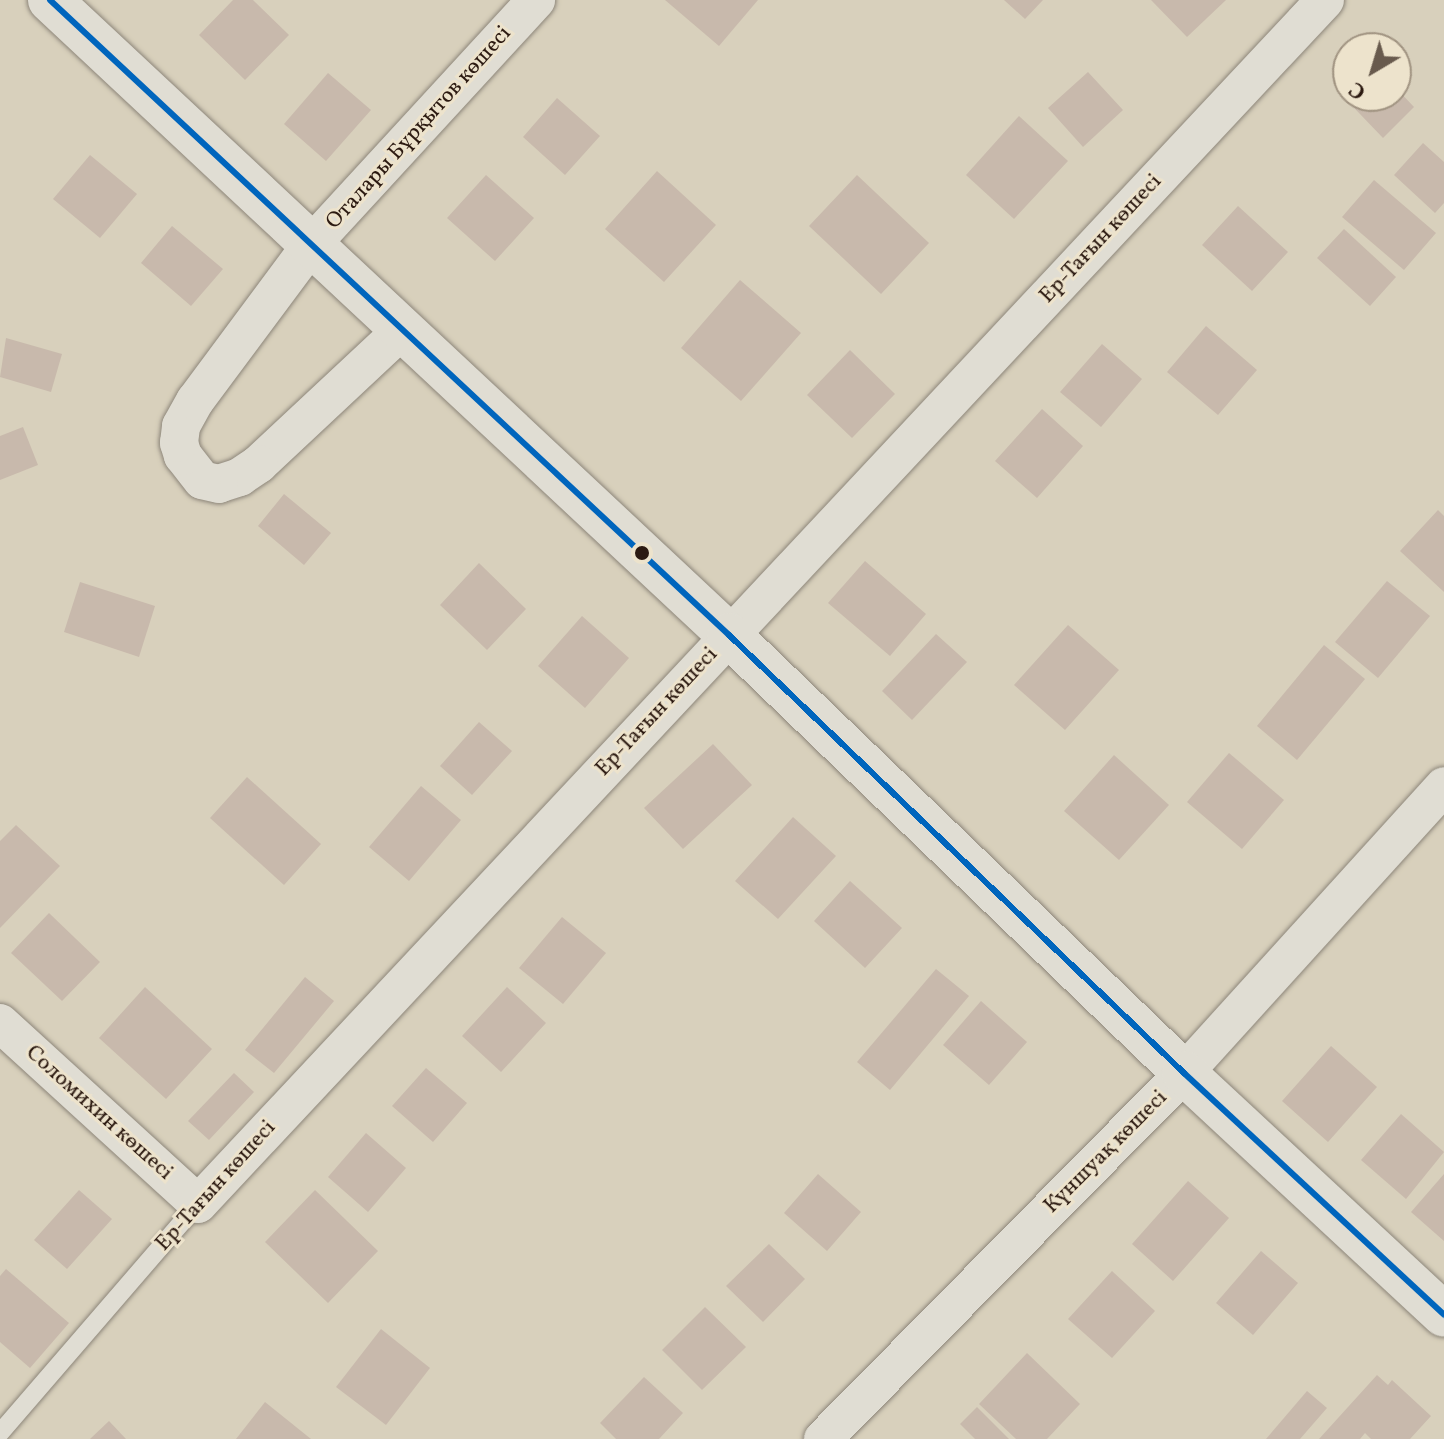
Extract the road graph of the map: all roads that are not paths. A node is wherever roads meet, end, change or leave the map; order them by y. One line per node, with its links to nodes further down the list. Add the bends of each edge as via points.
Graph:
1 (50, 0): 4 (street)
2 (536, 0): 4 (street, Оталары Бұрқытов көшесі)
3 (1325, 0): 6 (street, Ер-Тағын көшесі)
4 (310, 246): 5 (street); 5 (street, Оталары Бұрқытов көшесі, via 181,426 183,456 202,480 219,484 259,464)
5 (401, 331): 6 (street)
6 (729, 635): 9 (street); 10 (street, Ер-Тағын көшесі)
7 (1444, 786): 9 (street, Күншуақ көшесі)
8 (0, 1023): 10 (street, Соломихин көшесі)
9 (1184, 1073): 11 (street); 13 (street, Күншуақ көшесі)
10 (198, 1204): 12 (lane, Ер-Тағын көшесі)
11 (1444, 1315)
12 (0, 1433)
13 (823, 1439)

